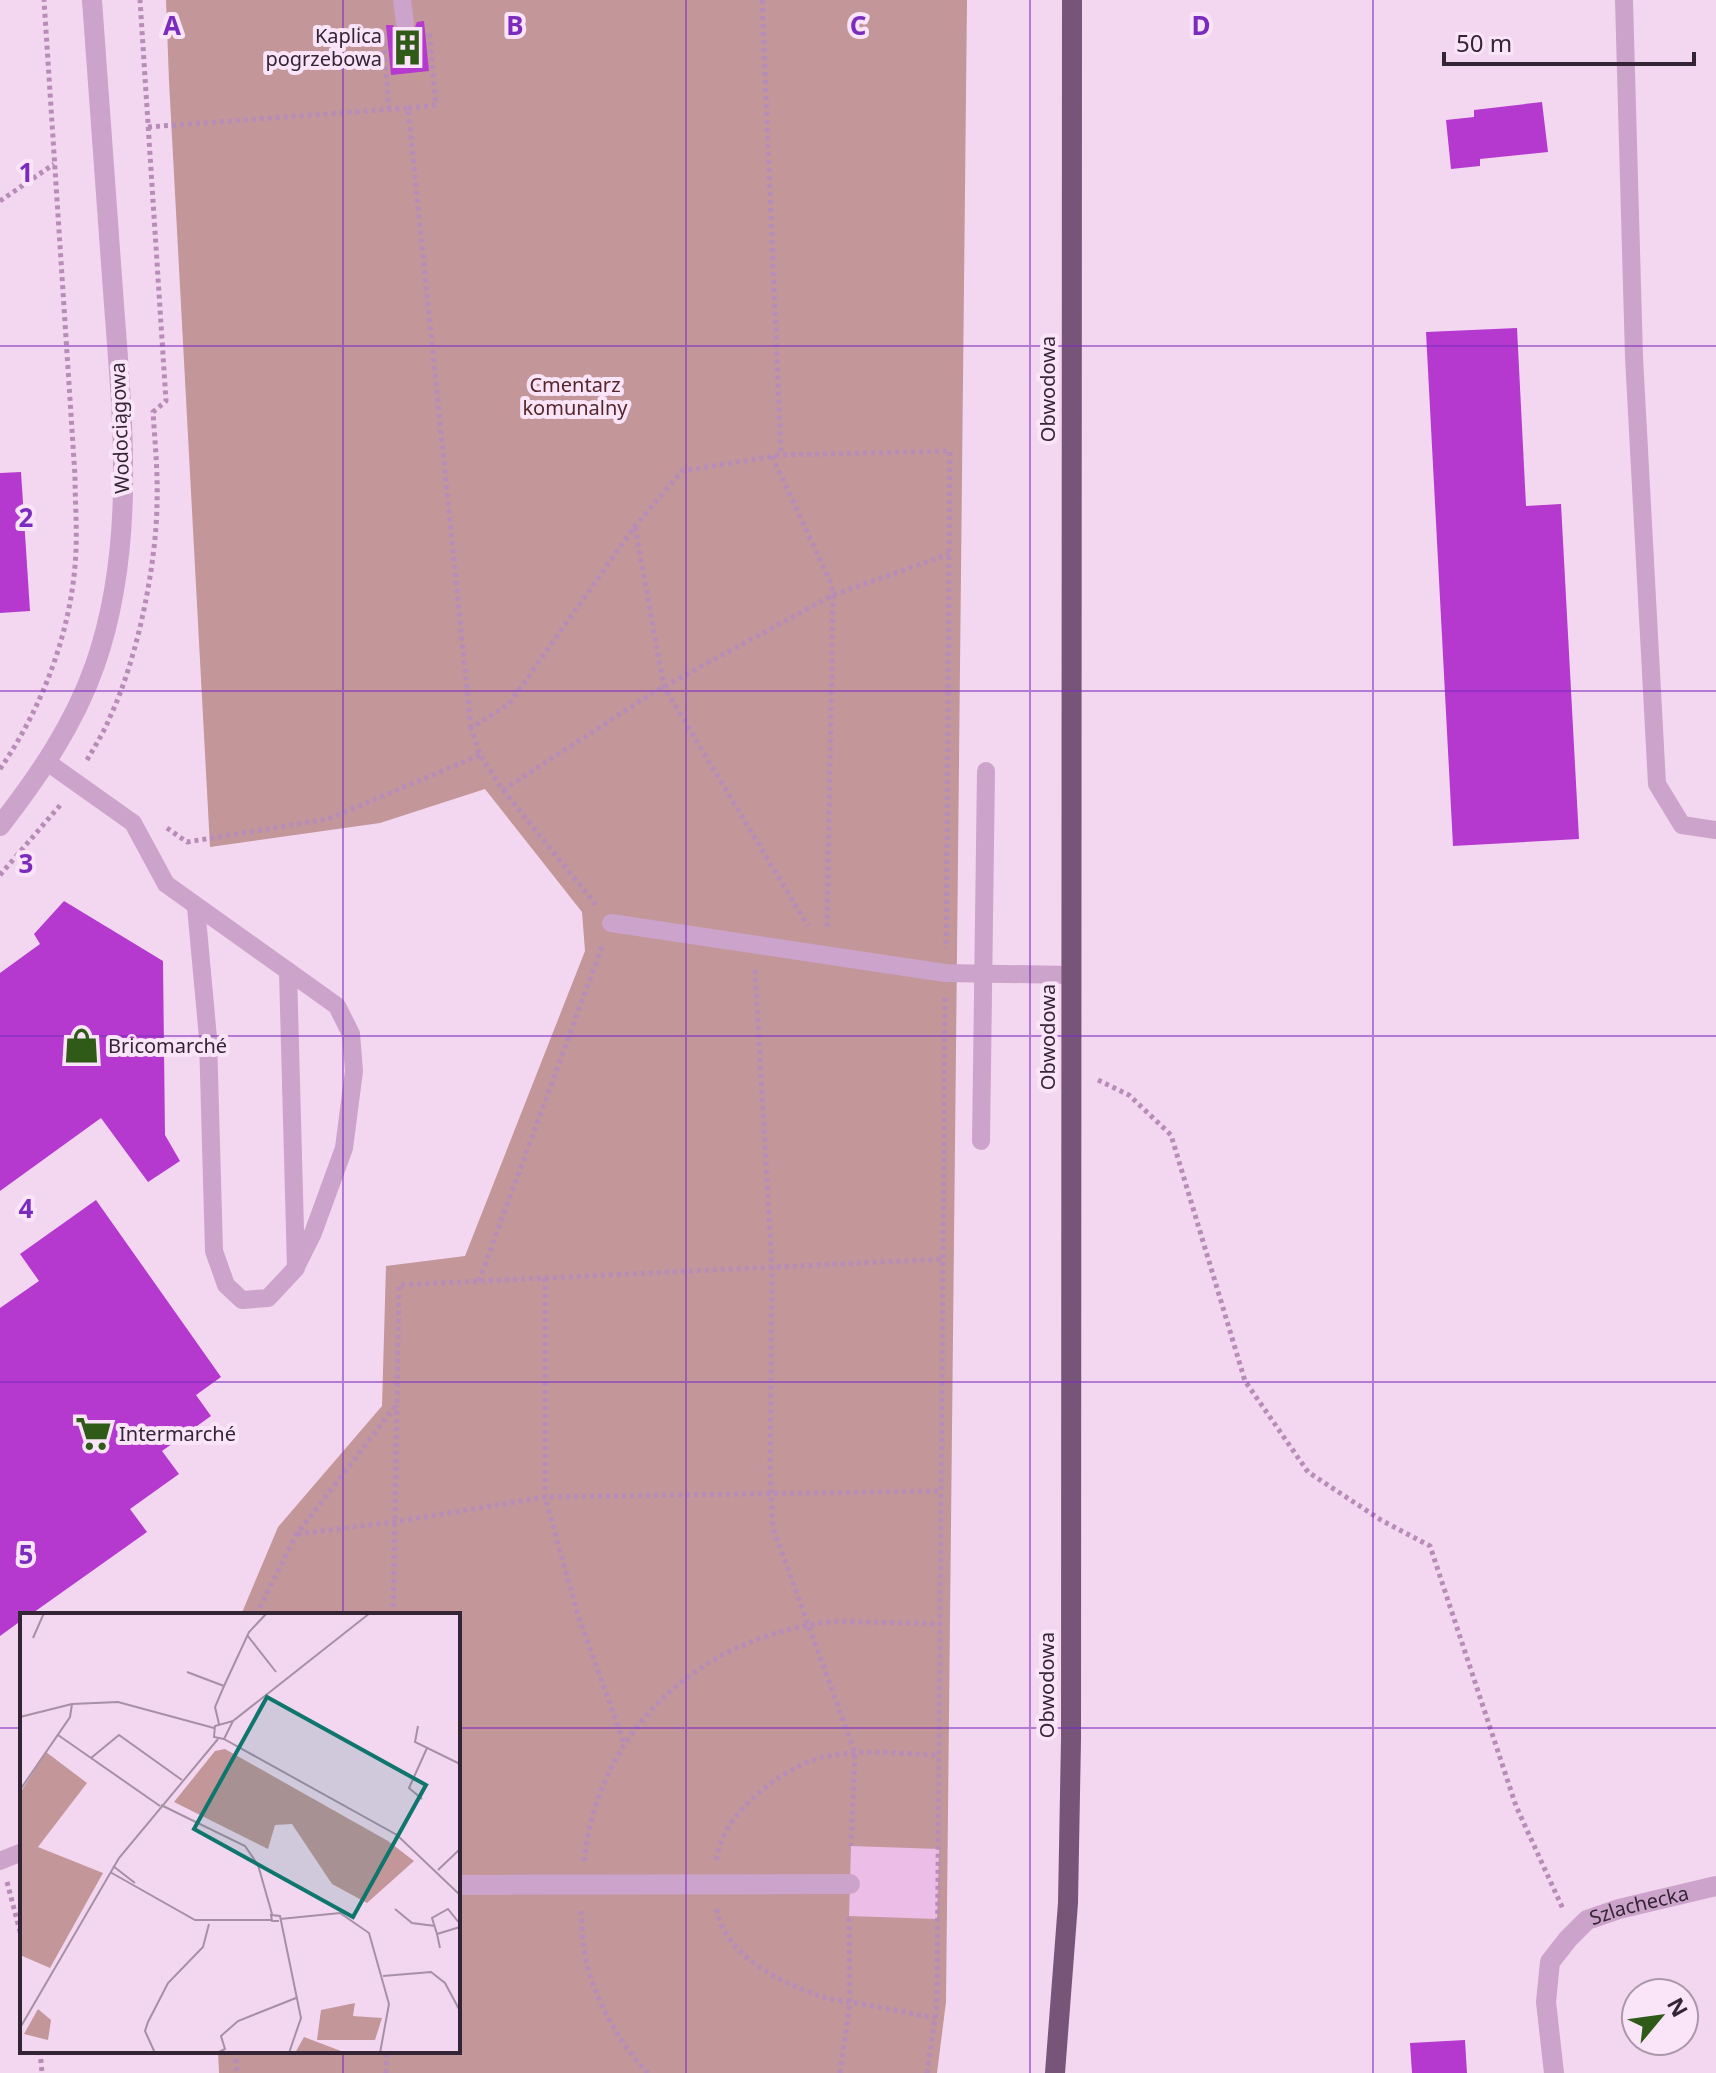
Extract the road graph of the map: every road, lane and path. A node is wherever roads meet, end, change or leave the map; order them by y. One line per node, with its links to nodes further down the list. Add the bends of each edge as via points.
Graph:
1 (44, 0): 13 (path)
2 (92, 0): 23 (street, Wodociągowa, via 124,505 111,610 95,666)
3 (402, 0): 8 (lane)
4 (762, 0): 15 (path)
5 (1072, 0): 37 (main road, Obwodowa)
6 (1624, 0): 29 (lane, via 1634,357 1657,784 1682,825)
7 (428, 16): 10 (path, via 436,105)
8 (405, 23)
9 (382, 31): 11 (path)
10 (408, 108): 11 (path); 21 (path)
11 (389, 109): 12 (path)
12 (148, 127)
13 (55, 163): 14 (path); 24 (path, via 76,550 59,652)
14 (0, 201)
15 (781, 455): 16 (path); 18 (path, via 950,451)
16 (772, 456): 17 (path, via 682,471); 19 (path)
17 (635, 526): 20 (path); 21 (path, via 509,704)
18 (949, 554): 19 (path); 35 (path)
19 (833, 595): 20 (path); 33 (path)
20 (664, 687): 26 (path); 33 (path)
21 (471, 728): 22 (path)
22 (480, 755): 26 (path); 28 (path, via 328,819 187,842)
23 (47, 762): 27 (street, Wodociągowa); 30 (lane, via 133,823 166,884)
24 (1, 765)
25 (986, 771): 36 (lane)
26 (503, 790): 31 (path)
27 (0, 826)
28 (165, 827)
29 (1716, 830)
30 (196, 907): 34 (lane); 42 (lane, via 208,1038 214,1251 226,1285 242,1300 268,1298)
31 (611, 923): 32 (lane); 44 (path)
32 (753, 945): 33 (lane); 41 (path)
33 (826, 956): 35 (lane)
34 (288, 971): 42 (lane); 42 (lane, via 337,1006 351,1034 354,1071 344,1148)
35 (945, 973): 36 (lane); 40 (path)
36 (982, 973): 37 (lane); 39 (lane)
37 (1072, 975): 38 (main road, Obwodowa)
38 (1072, 1068): 65 (path, via 1129,1095 1171,1135 1245,1381 1308,1472 1430,1546 1516,1806); 75 (main road, Obwodowa, via 1071,1769 1068,1903)
39 (981, 1141)
40 (943, 1259): 41 (path); 46 (path)
41 (772, 1267): 43 (path); 47 (path)
42 (296, 1268)
43 (545, 1278): 44 (path); 48 (path)
44 (479, 1281): 45 (path, via 399,1285)
45 (397, 1404): 49 (path); 50 (path)
46 (941, 1491): 47 (path); 53 (path)
47 (771, 1492): 48 (path); 54 (path, via 773,1528)
48 (545, 1497): 49 (path); 55 (path, via 578,1615)
49 (394, 1522): 50 (path); 52 (path)
50 (296, 1535): 51 (path)
51 (257, 1613)
52 (393, 1613)
53 (940, 1624): 54 (path); 74 (path, via 937,2004)
54 (809, 1626): 55 (path, via 756,1639 715,1658 676,1684); 56 (path, via 855,1753)
55 (625, 1744): 61 (path, via 596,1803)
56 (851, 1846)
57 (20, 1853): 58 (lane)
58 (0, 1861): 64 (path)
59 (850, 1884): 61 (street)
60 (460, 1885): 61 (street)
61 (581, 1885): 69 (path, via 585,1955 601,2002)
62 (1716, 1886): 65 (street, Szlachecka, via 1619,1909 1587,1920)
63 (849, 1916): 73 (path, via 850,2002)
64 (20, 1931)
65 (1574, 1933): 76 (street, Szlachecka, via 1550,1962 1546,2002)
66 (40, 2053): 70 (path)
67 (235, 2053): 71 (path)
68 (387, 2053): 72 (path)
69 (645, 2072)
70 (42, 2073)
71 (237, 2073)
72 (386, 2073)
73 (840, 2073)
74 (927, 2073)
75 (1055, 2073)
76 (1554, 2073)

